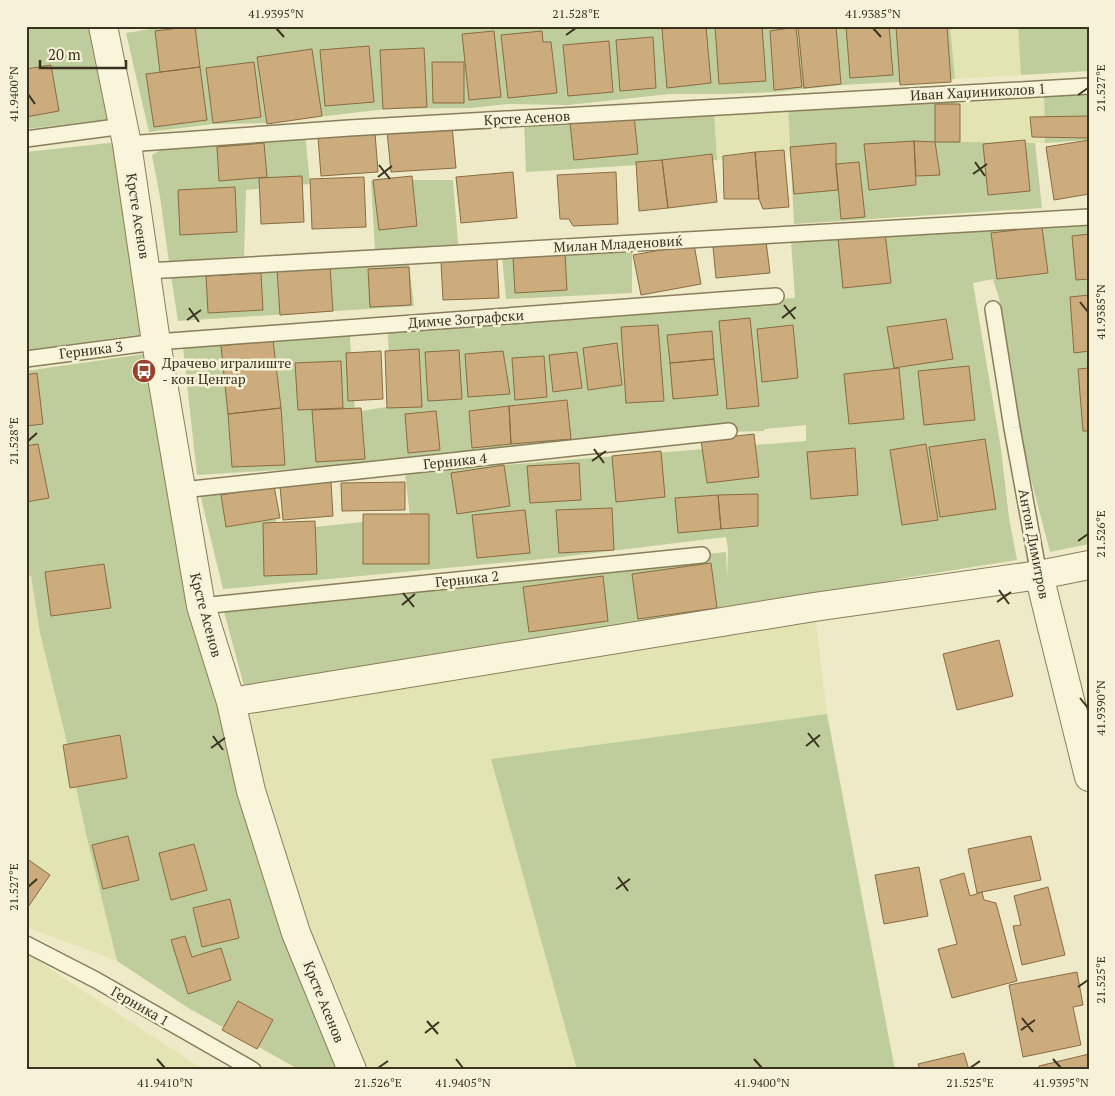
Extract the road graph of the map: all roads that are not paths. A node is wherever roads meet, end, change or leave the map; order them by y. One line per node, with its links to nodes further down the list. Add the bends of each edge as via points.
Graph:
1 (103, 26): 4 (street, Крсте Асенов)
2 (1089, 86): 3 (lane, Иван Хаџиниколов 1)
3 (867, 99): 4 (lane, Крсте Асенов, via 349,128)
4 (125, 135): 5 (lane, Крсте Асенов); 7 (street, Крсте Асенов)
5 (26, 139)
6 (1089, 217): 7 (lane, Милан Младеновиќ)
7 (147, 271): 10 (street, Крсте Асенов)
8 (776, 296): 10 (lane, Димче Зографски)
9 (993, 309): 16 (lane, Антон Димитров)
10 (156, 342): 11 (lane, Герника 3); 13 (street, Крсте Асенов)
11 (26, 358)
12 (729, 432): 13 (lane, Герника 4)
13 (182, 490): 17 (street, Крсте Асенов)
14 (702, 554): 17 (lane, Герника 2)
15 (1089, 565): 16 (street)
16 (1039, 575): 18 (street, via 814,607); 19 (street, Антон Димитров)
17 (201, 606): 18 (street, Крсте Асенов)
18 (231, 702): 22 (street, Крсте Асенов, via 252,791 296,933)
19 (1089, 777)
20 (26, 944): 21 (lane, Герника 1)
21 (253, 1070)
22 (352, 1070)

